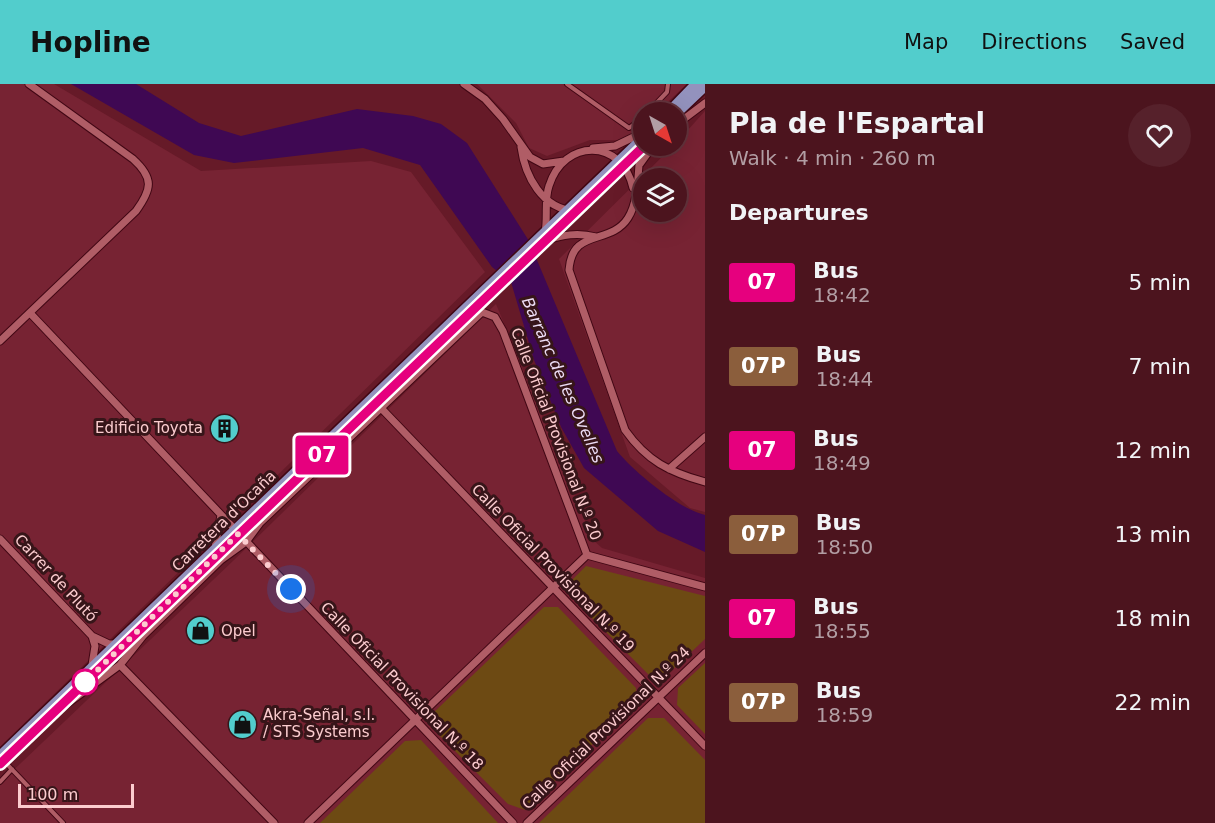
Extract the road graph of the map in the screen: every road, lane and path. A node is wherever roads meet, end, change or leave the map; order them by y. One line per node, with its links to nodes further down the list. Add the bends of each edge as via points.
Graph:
1 (29, 84): 30 (street, via 133,159 149,180 136,211)
2 (464, 84): 16 (street, via 497,112)
3 (567, 84): 14 (lane, via 629,128)
4 (668, 84): 8 (lane, via 667,92)
5 (696, 84): 7 (main road)
6 (705, 86): 11 (main road)
7 (685, 95): 9 (street); 10 (main road)
8 (658, 102)
9 (676, 102)
10 (678, 102)
11 (687, 103)
12 (705, 103): 13 (street)
13 (687, 117)
14 (633, 125)
15 (633, 137): 17 (street, via 615,146)
16 (521, 147): 21 (street, via 543,164); 25 (street, via 533,187)
17 (591, 149): 21 (street); 22 (street)
18 (633, 153): 22 (main road, Carretera d'Ocaña)
19 (640, 156): 23 (street)
20 (646, 156): 23 (street)
21 (564, 160): 25 (street, via 549,184)
22 (621, 163): 24 (street); 27 (main road, Carretera d'Ocaña)
23 (637, 168)
24 (633, 187)
25 (547, 199): 27 (street); 28 (street)
26 (633, 203): 29 (street, via 623,224)
27 (571, 211): 28 (main road, Carretera d'Ocaña)
28 (544, 236): 29 (street, Carretera d'Ocaña, via 582,233); 38 (main road, Carretera d'Ocaña)
29 (596, 237): 35 (street, via 573,250 568,270 571,280 625,430 639,450)
30 (30, 313): 32 (street); 37 (street, Calle Oficial Provisional N.º 18)
31 (489, 313): 33 (street, Carretera d'Ocaña, via 482,312 472,319); 41 (street, Calle Oficial Provisional N.º 20, via 503,331)
32 (0, 341)
33 (381, 408): 38 (street, Carretera d'Ocaña, via 260,523); 43 (street, Calle Oficial Provisional N.º 19)
34 (705, 437): 35 (street)
35 (669, 469): 36 (street)
36 (705, 482)
37 (221, 515): 38 (street, Calle Oficial Provisional N.º 18); 40 (street)
38 (240, 536): 40 (main road, Carretera d'Ocaña); 47 (street, Carretera d'Ocaña); 50 (main road, Carretera d'Ocaña); 51 (street, Calle Oficial Provisional N.º 18)
39 (0, 539): 44 (street, Carrer de Plutó)
40 (214, 551): 45 (main road, Carretera d'Ocaña)
41 (587, 555): 42 (street, Calle Oficial Provisional N.º 20); 43 (street)
42 (705, 586)
43 (553, 588): 49 (street, Calle Oficial Provisional N.º 19); 51 (street)
44 (92, 636): 45 (street, Carrer de Plutó); 48 (street, Carrer de Plutó, via 95,652)
45 (118, 644): 48 (main road, Carretera d'Ocaña)
46 (705, 653): 49 (street, Calle Oficial Provisional N.º 24)
47 (120, 665): 50 (street, Carretera d'Ocaña); 57 (street)
48 (91, 670): 53 (main road, Carretera d'Ocaña)
49 (658, 698): 52 (street, Calle Oficial Provisional N.º 19); 60 (street, Calle Oficial Provisional N.º 24)
50 (49, 717): 53 (main road, Carretera d'Ocaña)
51 (416, 720): 58 (street); 59 (street, Calle Oficial Provisional N.º 18)
52 (705, 746)
53 (1, 760): 54 (lane)
54 (12, 769): 55 (lane); 56 (lane)
55 (0, 782)
56 (63, 823)
57 (274, 823)
58 (308, 823)
59 (513, 823)
60 (527, 823)

